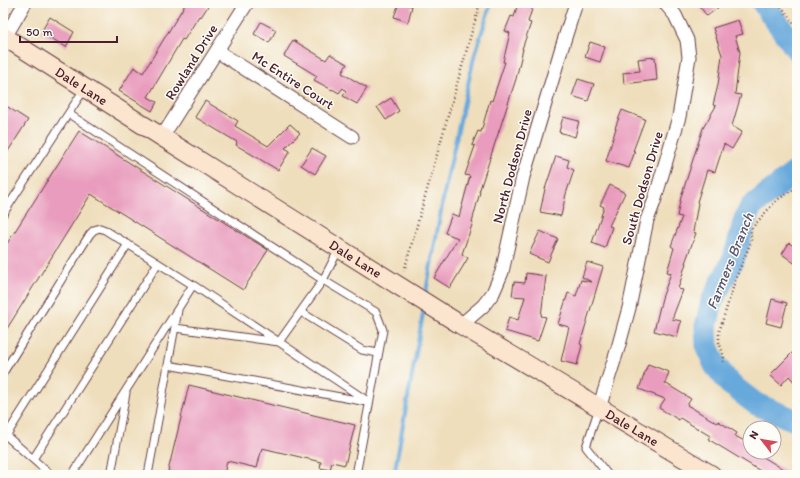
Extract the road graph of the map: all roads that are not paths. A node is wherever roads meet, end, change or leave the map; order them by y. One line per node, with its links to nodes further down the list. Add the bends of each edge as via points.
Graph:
1 (25, 3): 5 (street)
2 (246, 3): 6 (street, Rowland Drive)
3 (576, 3): 19 (street, North Dodson Drive, via 523,177 502,272 493,293 483,306)
4 (664, 3): 27 (street, South Dodson Drive, via 675,15 687,40 689,57 679,117 647,220 629,308)
5 (4, 36): 7 (street, Dale Lane)
6 (217, 51): 9 (street, Rowland Drive); 10 (street, Mc Entire Court)
7 (85, 88): 8 (lane); 9 (street, Dale Lane)
8 (68, 114): 11 (lane); 15 (lane)
9 (162, 137): 13 (street, Dale Lane)
10 (352, 137)
11 (3, 214)
12 (128, 244): 14 (lane); 24 (lane, via 105,230 94,230); 28 (lane)
13 (339, 249): 15 (lane); 19 (street, Dale Lane)
14 (158, 262): 16 (lane); 29 (lane)
15 (323, 280): 18 (lane); 22 (lane, via 376,312 383,330)
16 (192, 284): 17 (lane); 21 (lane)
17 (179, 305): 20 (lane); 25 (lane)
18 (301, 312): 21 (lane); 22 (lane, via 362,350)
19 (461, 325): 27 (street, Dale Lane)
20 (175, 328): 21 (lane); 23 (lane)
21 (279, 342): 26 (lane)
22 (378, 353): 26 (lane)
23 (168, 365): 26 (lane); 33 (lane)
24 (3, 373)
25 (127, 388): 31 (lane); 32 (lane)
26 (369, 402): 34 (lane)
27 (599, 408): 35 (lane, via 586,447); 36 (street, Dale Lane)
28 (5, 434): 29 (lane)
29 (33, 459): 30 (lane)
30 (51, 475)
31 (72, 475)
32 (111, 475)
33 (148, 475)
34 (356, 475)
35 (608, 475)
36 (712, 475)

